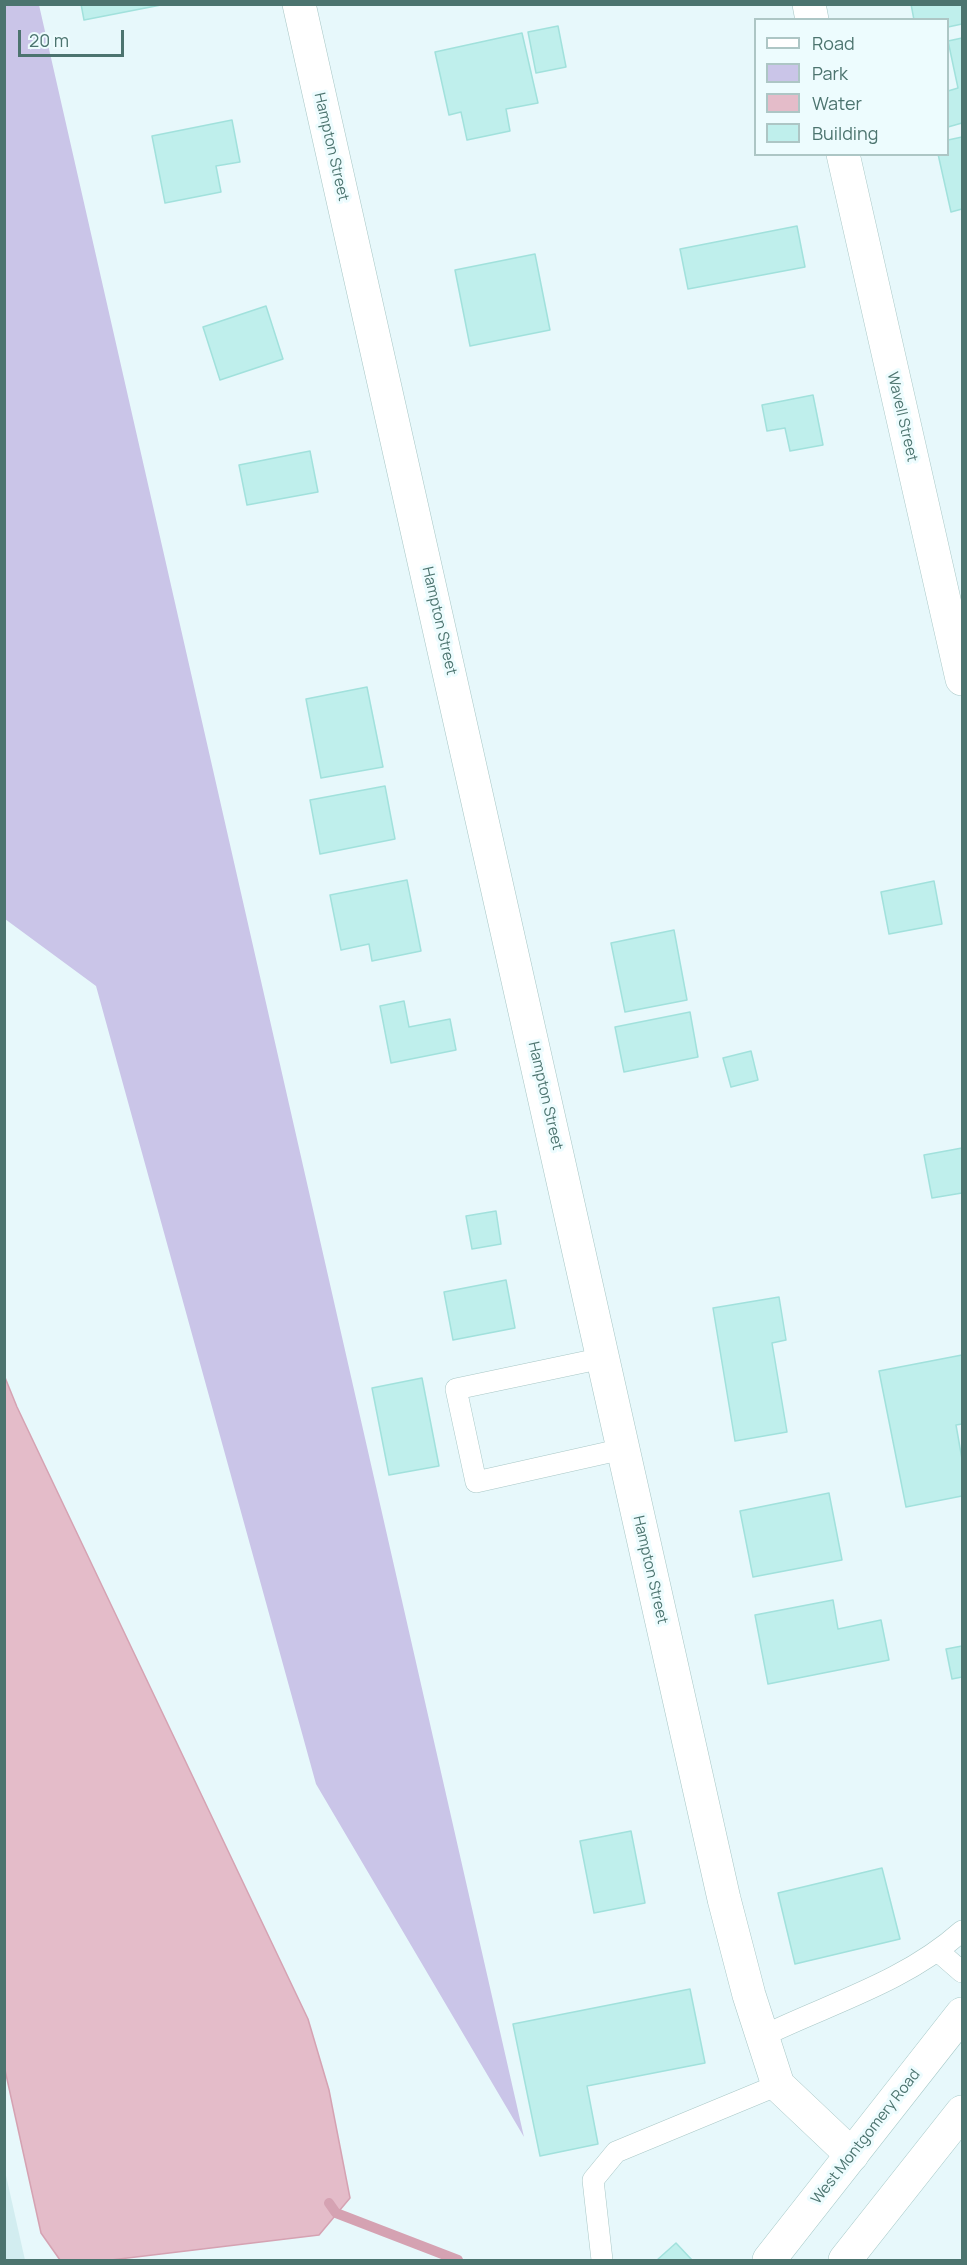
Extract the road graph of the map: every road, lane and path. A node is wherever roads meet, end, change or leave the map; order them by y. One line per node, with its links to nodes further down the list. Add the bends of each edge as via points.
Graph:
1 (299, 4): 4 (street, Hampton Street)
2 (843, 156): 3 (street, Wavell Street)
3 (963, 679)
4 (603, 1358): 5 (street, Hampton Street); 5 (lane, via 456,1389 463,1424 476,1482)
5 (623, 1449): 10 (street, Hampton Street, via 724,1899)
6 (963, 1931): 7 (lane)
7 (939, 1952): 8 (lane); 10 (lane, via 895,1978)
8 (963, 1972)
9 (963, 2014): 13 (street, West Montgomery Road)
10 (763, 2036): 11 (street, Hampton Street)
11 (778, 2085): 13 (street, Hampton Street); 14 (lane, via 615,2152 593,2180)
12 (963, 2112): 16 (street)
13 (852, 2155): 15 (street, West Montgomery Road)
14 (602, 2260)
15 (769, 2260)
16 (845, 2260)

